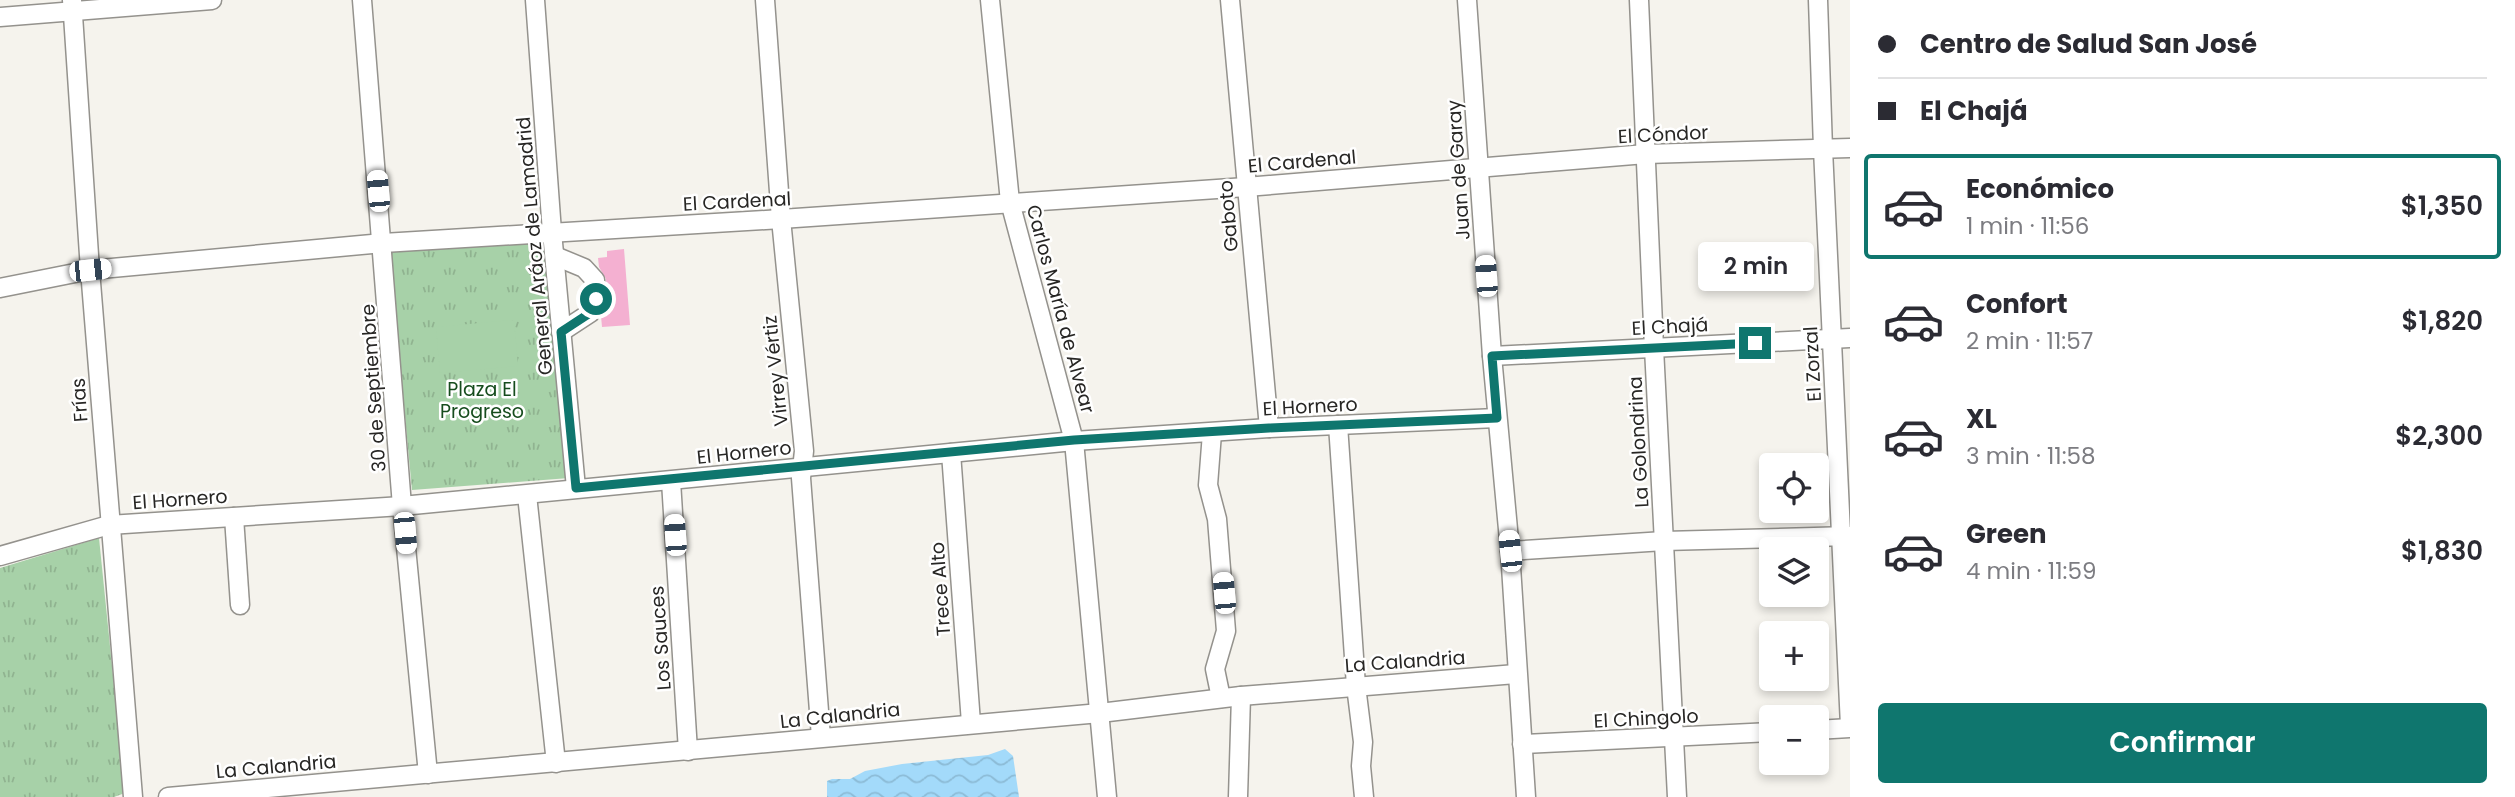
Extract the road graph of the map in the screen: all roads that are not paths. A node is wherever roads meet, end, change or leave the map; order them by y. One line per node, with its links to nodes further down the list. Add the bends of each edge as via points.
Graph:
1 (212, 0): 10 (street)
2 (362, 0): 20 (street, 30 de Septiembre)
3 (536, 0): 19 (street, General Aráoz de Lamadrid)
4 (765, 0): 18 (street, Virrey Vértiz)
5 (990, 0): 17 (street, Carlos María de Alvear)
6 (1230, 0): 16 (street, Gaboto)
7 (1467, 0): 15 (street, Juan de Garay)
8 (1639, 0): 14 (street, La Golondrina)
9 (1818, 0): 13 (street, El Zorzal)
10 (73, 5): 11 (street); 22 (street, Frías)
11 (0, 17)
12 (1850, 148): 13 (street, El Cóndor)
13 (1823, 149): 14 (street, El Cóndor); 26 (street, El Zorzal)
14 (1646, 154): 15 (street, El Cóndor); 27 (street, La Golondrina)
15 (1479, 168): 16 (street, El Cardenal); 28 (street, Juan de Garay)
16 (1246, 187): 17 (street, El Cardenal); 31 (street, Gaboto)
17 (1010, 202): 18 (street, El Cardenal); 33 (street, Carlos María de Alvear)
18 (781, 219): 19 (street, El Cardenal); 35 (street, Virrey Vértiz)
19 (552, 232): 20 (street, El Cardenal); 21 (street, General Aráoz de Lamadrid)
20 (383, 243): 22 (street, El Cardenal); 39 (street, 30 de Septiembre)
21 (555, 256): 24 (street, General Aráoz de Lamadrid); 24 (street, via 584,268 595,279 596,299 590,313)
22 (90, 270): 23 (street, El Cardenal); 41 (street, Frías)
23 (0, 288)
24 (561, 332): 37 (street, General Aráoz de Lamadrid)
25 (1850, 338): 26 (street, El Chajá)
26 (1831, 340): 27 (street, El Chajá); 42 (street, El Zorzal)
27 (1654, 348): 28 (street, El Chajá); 43 (street, La Golondrina)
28 (1492, 356): 29 (street, Juan de Garay)
29 (1497, 418): 30 (street, El Hornero); 44 (street, Juan de Garay)
30 (1338, 425): 31 (street, El Hornero); 48 (street)
31 (1269, 428): 32 (street, El Hornero)
32 (1212, 433): 33 (street, El Hornero); 50 (street, via 1208,485 1217,519 1226,631 1215,669)
33 (1074, 440): 34 (street, El Hornero); 51 (street, Carlos María de Alvear)
34 (951, 453): 35 (street, El Hornero); 52 (street, Trece Alto)
35 (803, 466): 36 (street, El Hornero); 56 (street, Virrey Vértiz)
36 (671, 481): 37 (street, El Hornero); 59 (street, Los Sauces)
37 (576, 488): 38 (street, El Hornero)
38 (527, 495): 39 (street, El Hornero); 60 (street)
39 (402, 506): 40 (street, El Hornero); 61 (street, 30 de Septiembre)
40 (234, 517): 41 (street, El Hornero); 46 (street)
41 (109, 524): 45 (street, El Hornero); 62 (street, Frías)
42 (1846, 536): 43 (street); 53 (street, El Zorzal)
43 (1664, 541): 44 (street); 57 (street, La Golondrina)
44 (1510, 551): 47 (street, Juan de Garay)
45 (0, 556)
46 (240, 605)
47 (1517, 674): 48 (street, La Calandria); 58 (street, Juan de Garay)
48 (1356, 686): 49 (street, La Calandria); 66 (street)
49 (1241, 696): 50 (street, La Calandria); 65 (street)
50 (1221, 698): 51 (street, La Calandria)
51 (1100, 713): 52 (street, La Calandria); 64 (street, Carlos María de Alvear)
52 (971, 723): 56 (street, La Calandria)
53 (1850, 727): 54 (street)
54 (1829, 729)
55 (1759, 733): 57 (street, El Chingolo)
56 (821, 737): 59 (street, La Calandria)
57 (1674, 737): 58 (street, El Chingolo); 68 (street, La Golondrina)
58 (1522, 744): 67 (street, Juan de Garay)
59 (688, 751): 60 (street, La Calandria)
60 (556, 764): 61 (street, La Calandria)
61 (428, 774): 63 (street, La Calandria)
62 (133, 797)
63 (167, 797)
64 (1107, 797)
65 (1238, 797)
66 (1364, 797)
67 (1526, 797)
68 (1677, 797)

